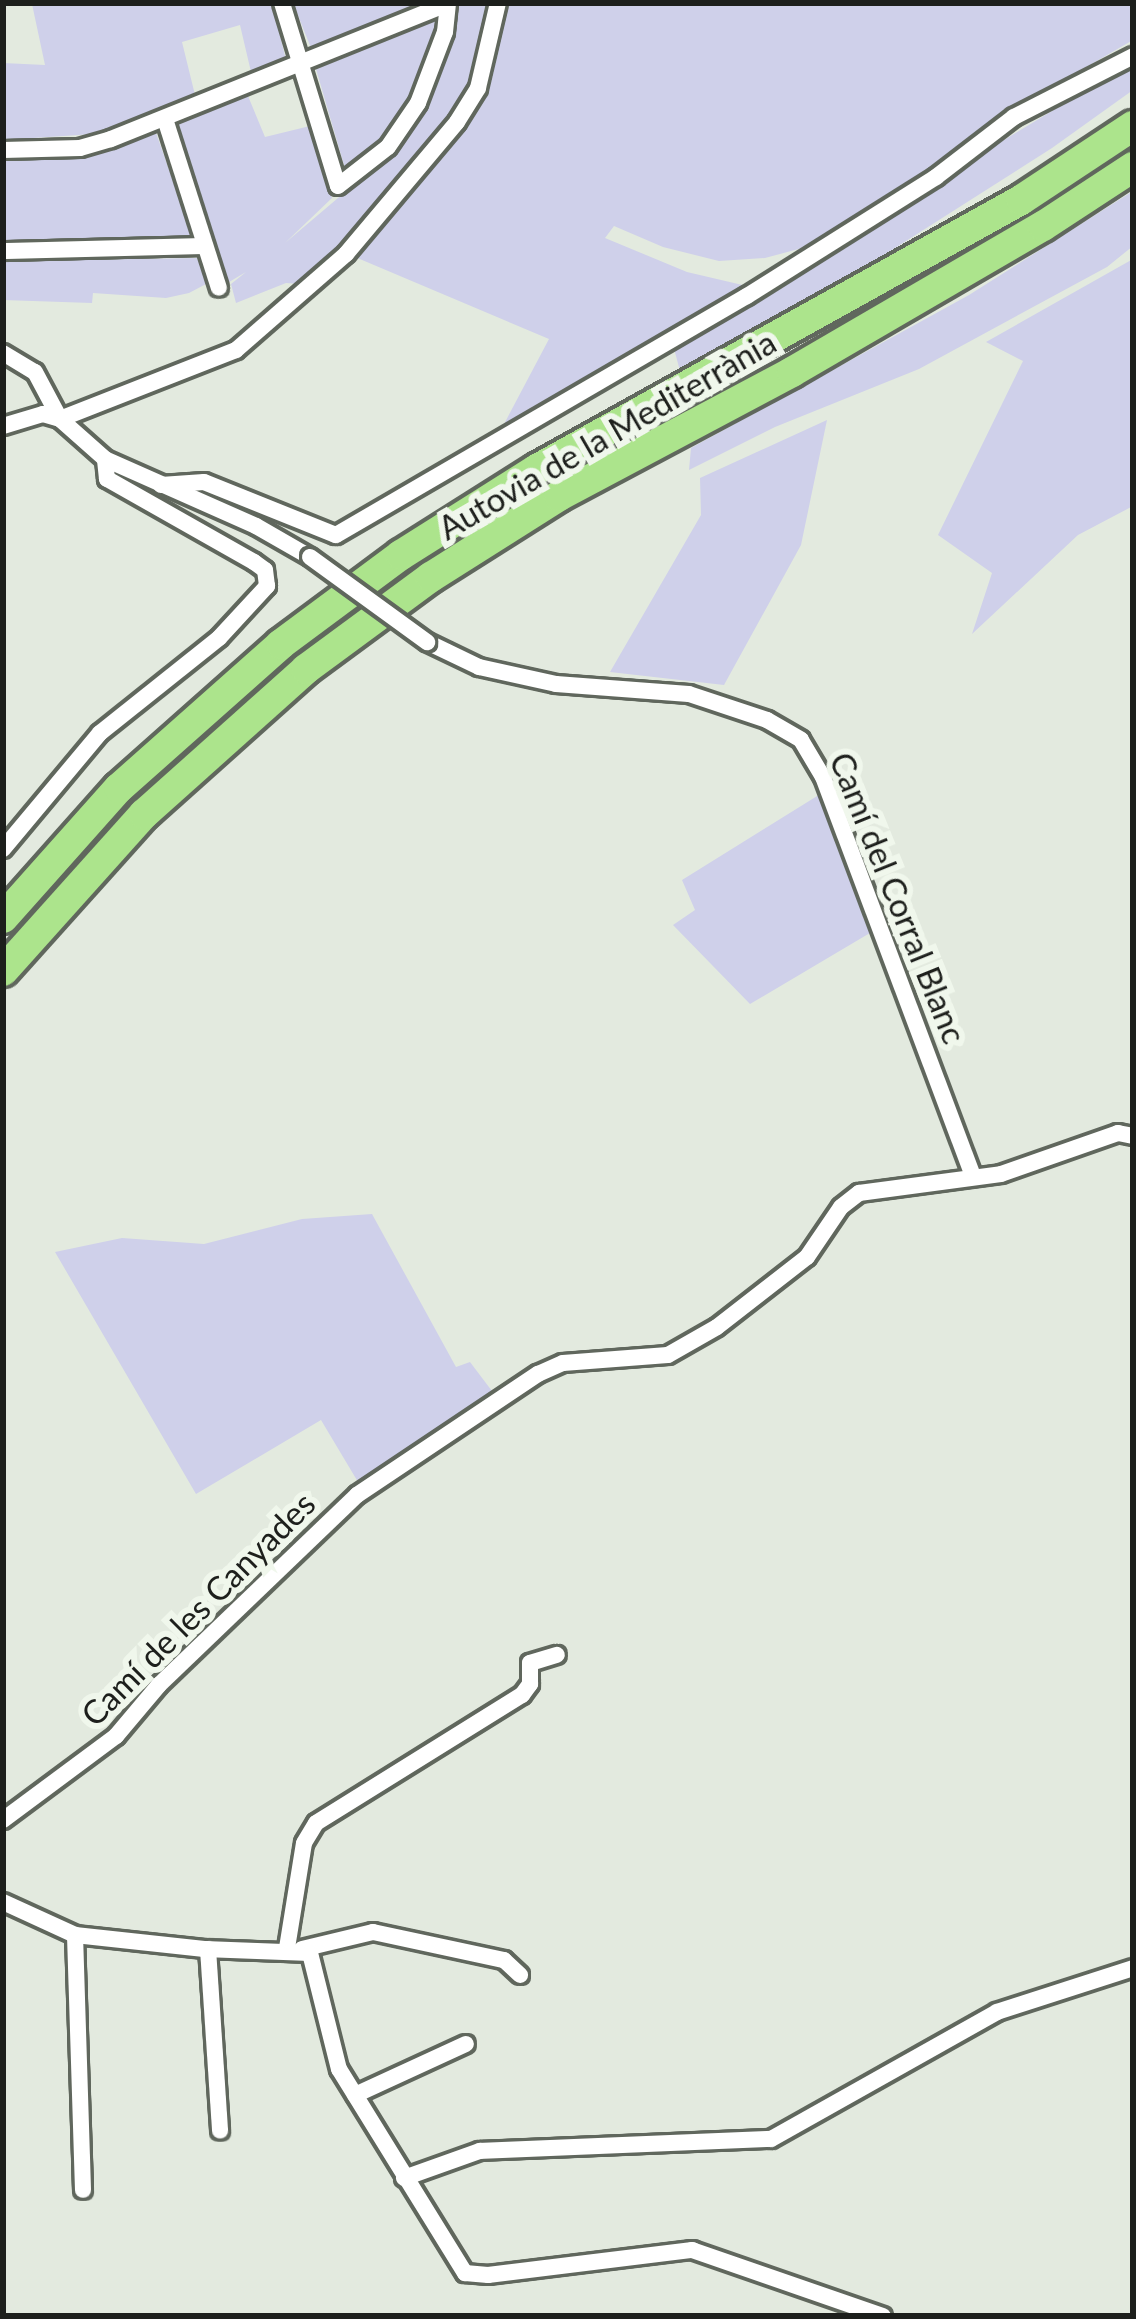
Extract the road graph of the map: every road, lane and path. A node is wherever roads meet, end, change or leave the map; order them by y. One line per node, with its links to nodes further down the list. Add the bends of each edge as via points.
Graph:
1 (282, 3): 5 (street)
2 (498, 3): 14 (street, via 478,88 458,122 346,254 236,350)
3 (448, 4): 5 (street); 5 (street, via 418,103 388,147 338,186)
4 (1133, 56): 17 (street, via 1014,117 936,177 747,296 336,535 204,482)
5 (301, 64): 6 (street)
6 (165, 119): 8 (street, via 80,148); 10 (street)
7 (1133, 126): 19 (highway, Autovia de la Mediterrània, via 1021,200 537,469 400,555 280,644 119,788)
8 (3, 150)
9 (1133, 167): 20 (highway, Autovia de la Mediterrània, via 792,372 559,496 431,578 306,669 144,814)
10 (205, 246): 11 (street); 12 (street)
11 (3, 251)
12 (219, 288)
13 (3, 352): 14 (street, via 35,372)
14 (61, 419): 15 (street, via 43,414); 16 (street)
15 (3, 427)
16 (105, 459): 17 (street, Camí del Corral Blanc); 18 (street, via 107,479 254,562 267,586 219,638 100,733)
17 (161, 485): 22 (street, Camí del Corral Blanc, bridge, via 256,526 427,642 479,667 556,684 689,694 801,740 824,777)
18 (3, 849)
19 (3, 919)
20 (3, 971)
21 (1133, 1136): 22 (street, Camí de les Canyades, via 1118,1133 1001,1174)
22 (973, 1176): 24 (street, Camí de les Canyades, via 859,1193 807,1257 717,1327 668,1355 563,1363 423,1448 299,1544 116,1736)
23 (557, 1655): 27 (street, via 530,1663 522,1695 316,1823 304,1843)
24 (3, 1820)
25 (3, 1901): 26 (street)
26 (75, 1935): 28 (street); 35 (street)
27 (294, 1948): 28 (street); 30 (street, via 373,1932 504,1960); 32 (street, via 316,1966 334,2055)
28 (208, 1949): 33 (street)
29 (1133, 1968): 34 (street, via 997,2012 771,2139 480,2151)
30 (520, 1975)
31 (466, 2044): 32 (street)
32 (355, 2095): 34 (street)
33 (220, 2131)
34 (404, 2178): 36 (street, via 465,2272 692,2250)
35 (82, 2190)
36 (884, 2316)

